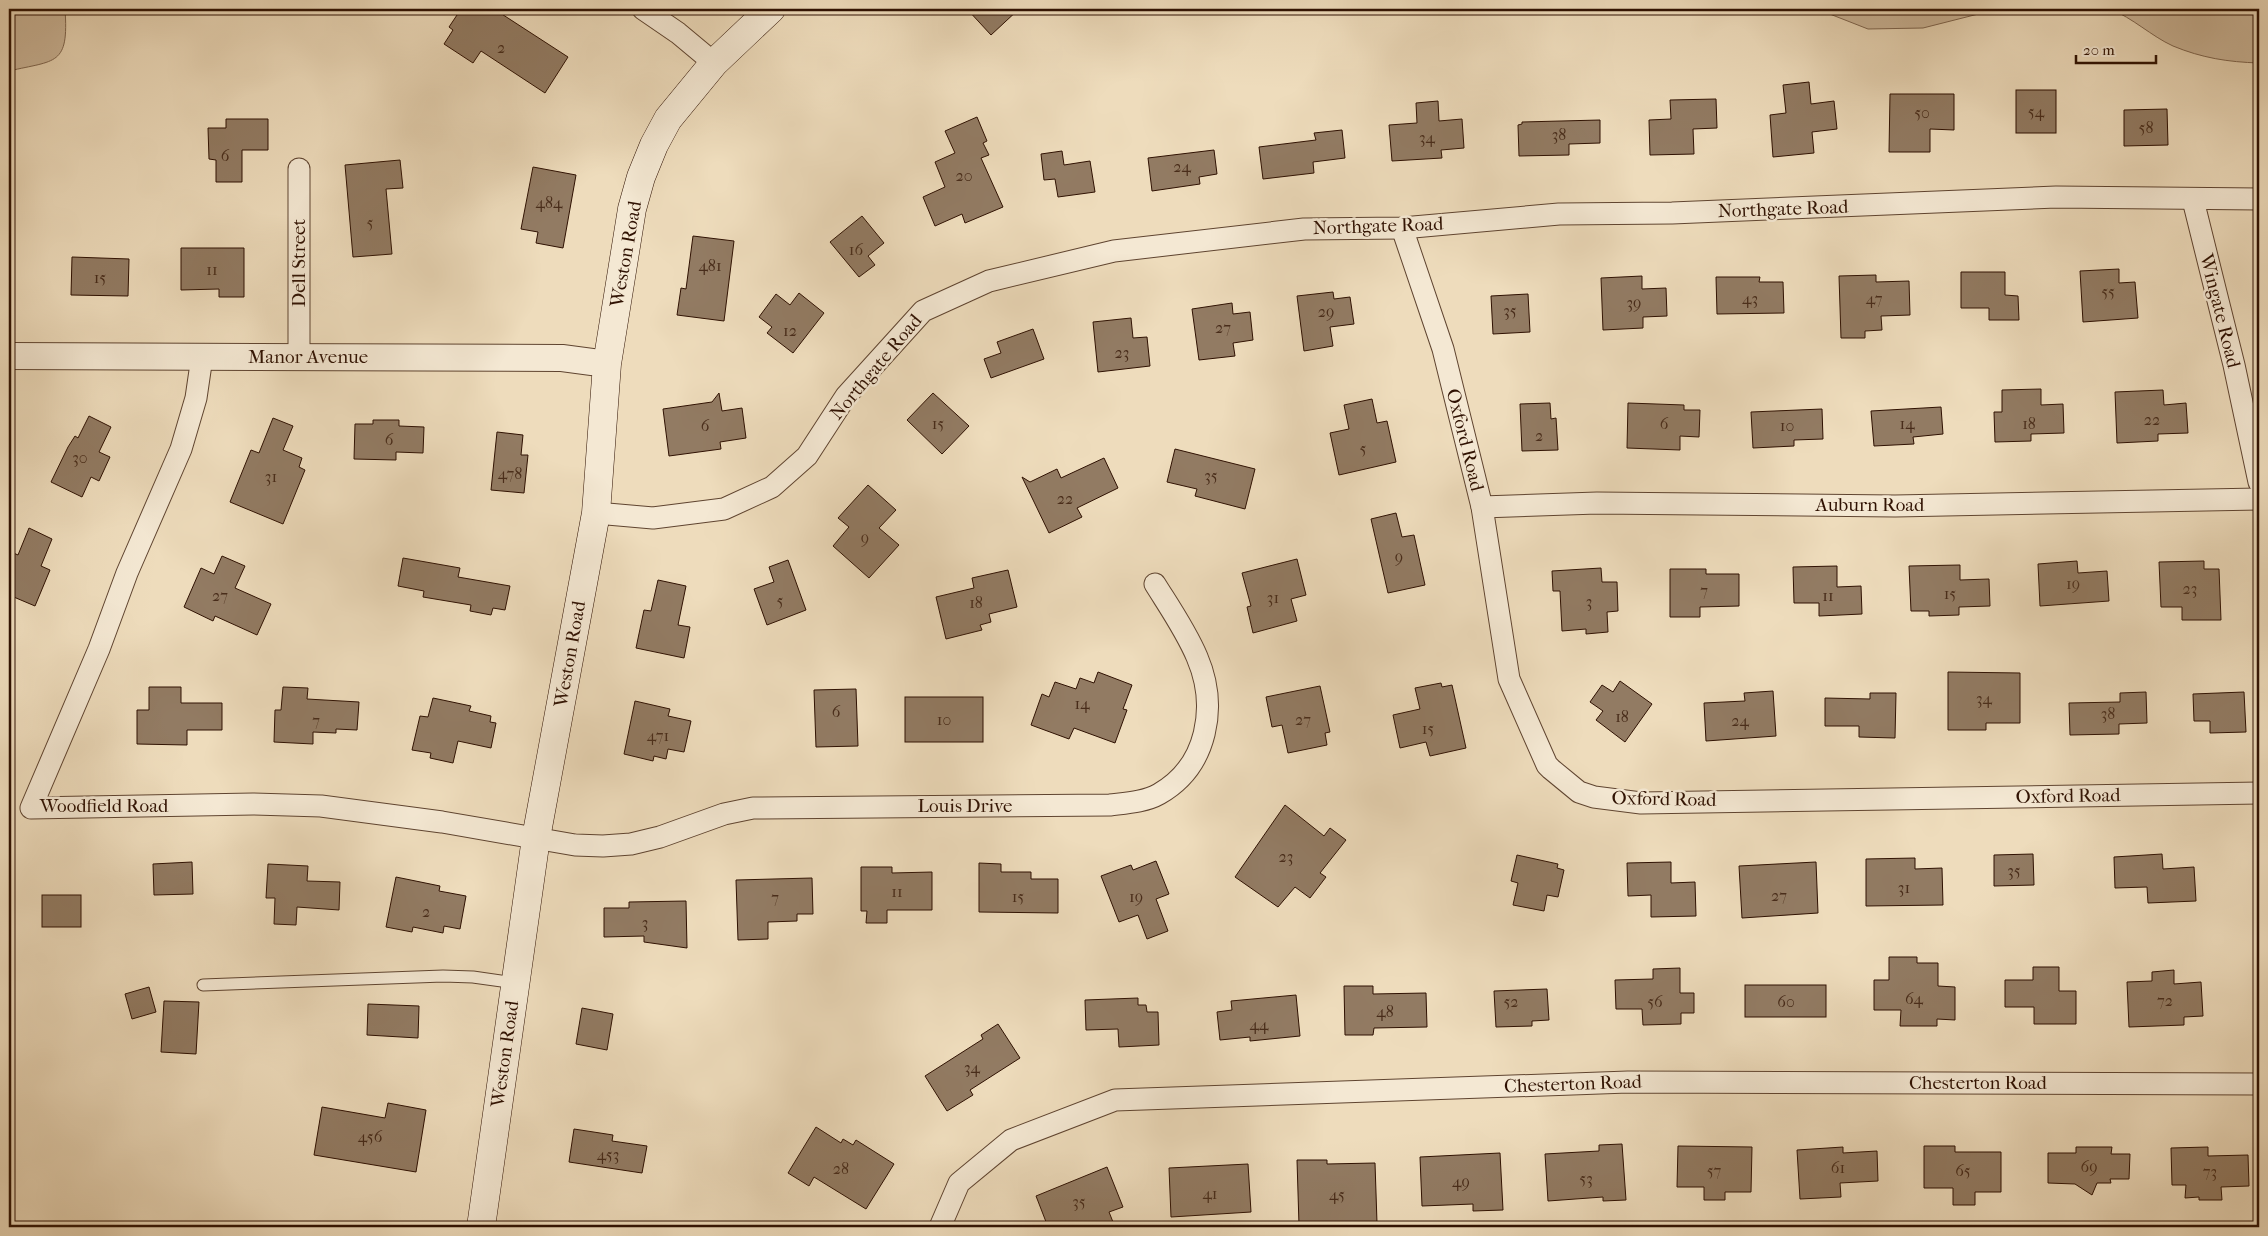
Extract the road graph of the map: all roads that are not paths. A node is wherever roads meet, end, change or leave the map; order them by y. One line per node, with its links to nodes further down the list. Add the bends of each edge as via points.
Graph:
1 (643, 9): 3 (street)
2 (771, 9): 3 (main road, Weston Road)
3 (714, 63): 11 (main road, Weston Road, via 668,119 641,177 624,250)
4 (299, 169): 10 (street, Dell Street)
5 (2259, 199): 6 (street, Northgate Road)
6 (2193, 200): 7 (street, Northgate Road, via 2056,197 1672,214 1559,214); 12 (street, Wingate Road)
7 (1402, 228): 14 (street, Oxford Road, via 1443,349); 15 (street, Northgate Road, via 1304,229 1114,251 989,281 923,311 846,396 807,456 772,487 724,509 653,518)
8 (9, 356): 9 (street, Manor Avenue)
9 (202, 357): 10 (street, Manor Avenue); 18 (street, Woodfield Road, via 194,405 181,449 30,808 321,806)
10 (299, 357): 11 (street, Manor Avenue, via 562,358)
11 (607, 364): 15 (main road, Weston Road)
12 (2259, 482)
13 (2259, 499): 14 (street, Auburn Road, via 1895,506 1597,503)
14 (1482, 507): 17 (street, Oxford Road, via 1509,679 1547,765 1579,792 1641,803)
15 (596, 513): 18 (main road, Weston Road)
16 (1155, 584): 18 (street, Louis Drive, via 1198,658 1208,706 1208,725 1190,765 1158,795 1110,805 753,808 631,844 594,846)
17 (2259, 793)
18 (536, 838): 19 (main road, Weston Road)
19 (515, 983): 20 (lane, via 443,976); 22 (main road, Weston Road)
20 (203, 985)
21 (2259, 1084): 23 (street, Chesterton Road, via 1628,1082 1115,1100 1011,1140 960,1183)
22 (481, 1227)
23 (940, 1227)

